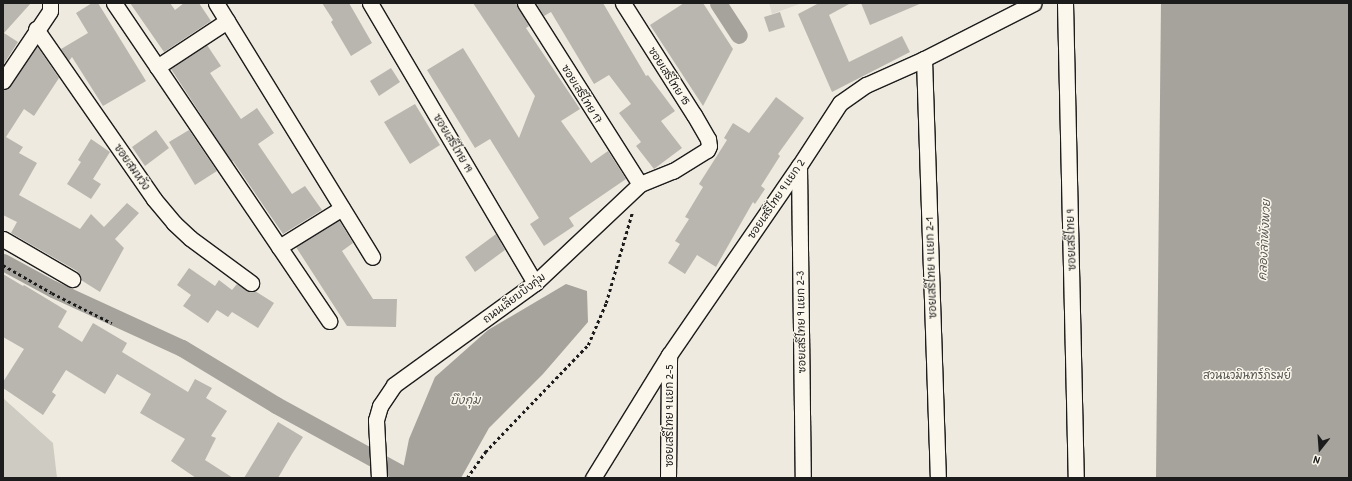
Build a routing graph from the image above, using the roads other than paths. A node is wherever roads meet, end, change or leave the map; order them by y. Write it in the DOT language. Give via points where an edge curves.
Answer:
graph roads {
  1 [pos="50,3"];
  2 [pos="114,3"];
  3 [pos="216,3"];
  4 [pos="370,3"];
  5 [pos="525,3"];
  6 [pos="623,3"];
  7 [pos="1034,3"];
  8 [pos="1065,3"];
  9 [pos="227,21"];
  10 [pos="36,29"];
  11 [pos="924,59"];
  12 [pos="157,67"];
  13 [pos="3,81"];
  14 [pos="707,150"];
  15 [pos="799,166"];
  16 [pos="640,184"];
  17 [pos="342,208"];
  18 [pos="3,239"];
  19 [pos="279,247"];
  20 [pos="372,258"];
  21 [pos="72,279"];
  22 [pos="251,283"];
  23 [pos="536,283"];
  24 [pos="328,321"];
  25 [pos="669,355"];
  26 [pos="379,478"];
  27 [pos="593,478"];
  28 [pos="668,478"];
  29 [pos="802,478"];
  30 [pos="938,478"];
  31 [pos="1076,478"];
  1 -- 10 [label="street" via="50,11"];
  2 -- 12 [label="street"];
  3 -- 9 [label="street"];
  4 -- 23 [label="street, ซอยเสรีไทย 19"];
  5 -- 16 [label="street, ซอยเสรีไทย 17"];
  6 -- 14 [label="street, ซอยเสรีไทย 15" via="708,139 710,146"];
  7 -- 11 [label="street, ซอยเสรีไทย 9 แยก 2"];
  8 -- 31 [label="street, ซอยเสรีไทย 9"];
  9 -- 12 [label="street"];
  9 -- 17 [label="street"];
  10 -- 13 [label="street"];
  10 -- 22 [label="street, ซอยสมหวัง" via="154,199 174,223"];
  11 -- 15 [label="street, ซอยเสรีไทย 9 แยก 2" via="866,85 840,103"];
  11 -- 30 [label="street, ซอยเสรีไทย 9 แยก 2-1"];
  12 -- 19 [label="street"];
  14 -- 16 [label="street, ถนนเลียบบึงกุ่ม" via="673,171"];
  15 -- 25 [label="street, ซอยเสรีไทย 9 แยก 2"];
  15 -- 29 [label="street, ซอยเสรีไทย 9 แยก 2-3"];
  16 -- 23 [label="street, ถนนเลียบบึงกุ่ม"];
  17 -- 19 [label="street"];
  17 -- 20 [label="street"];
  18 -- 21 [label="street"];
  19 -- 24 [label="street"];
  23 -- 26 [label="street, ถนนเลียบบึงกุ่ม" via="394,385 380,406 376,420"];
  25 -- 27 [label="street, ซอยเสรีไทย 9 แยก 2"];
  25 -- 28 [label="street, ซอยเสรีไทย 9 แยก 2-5"];
}
